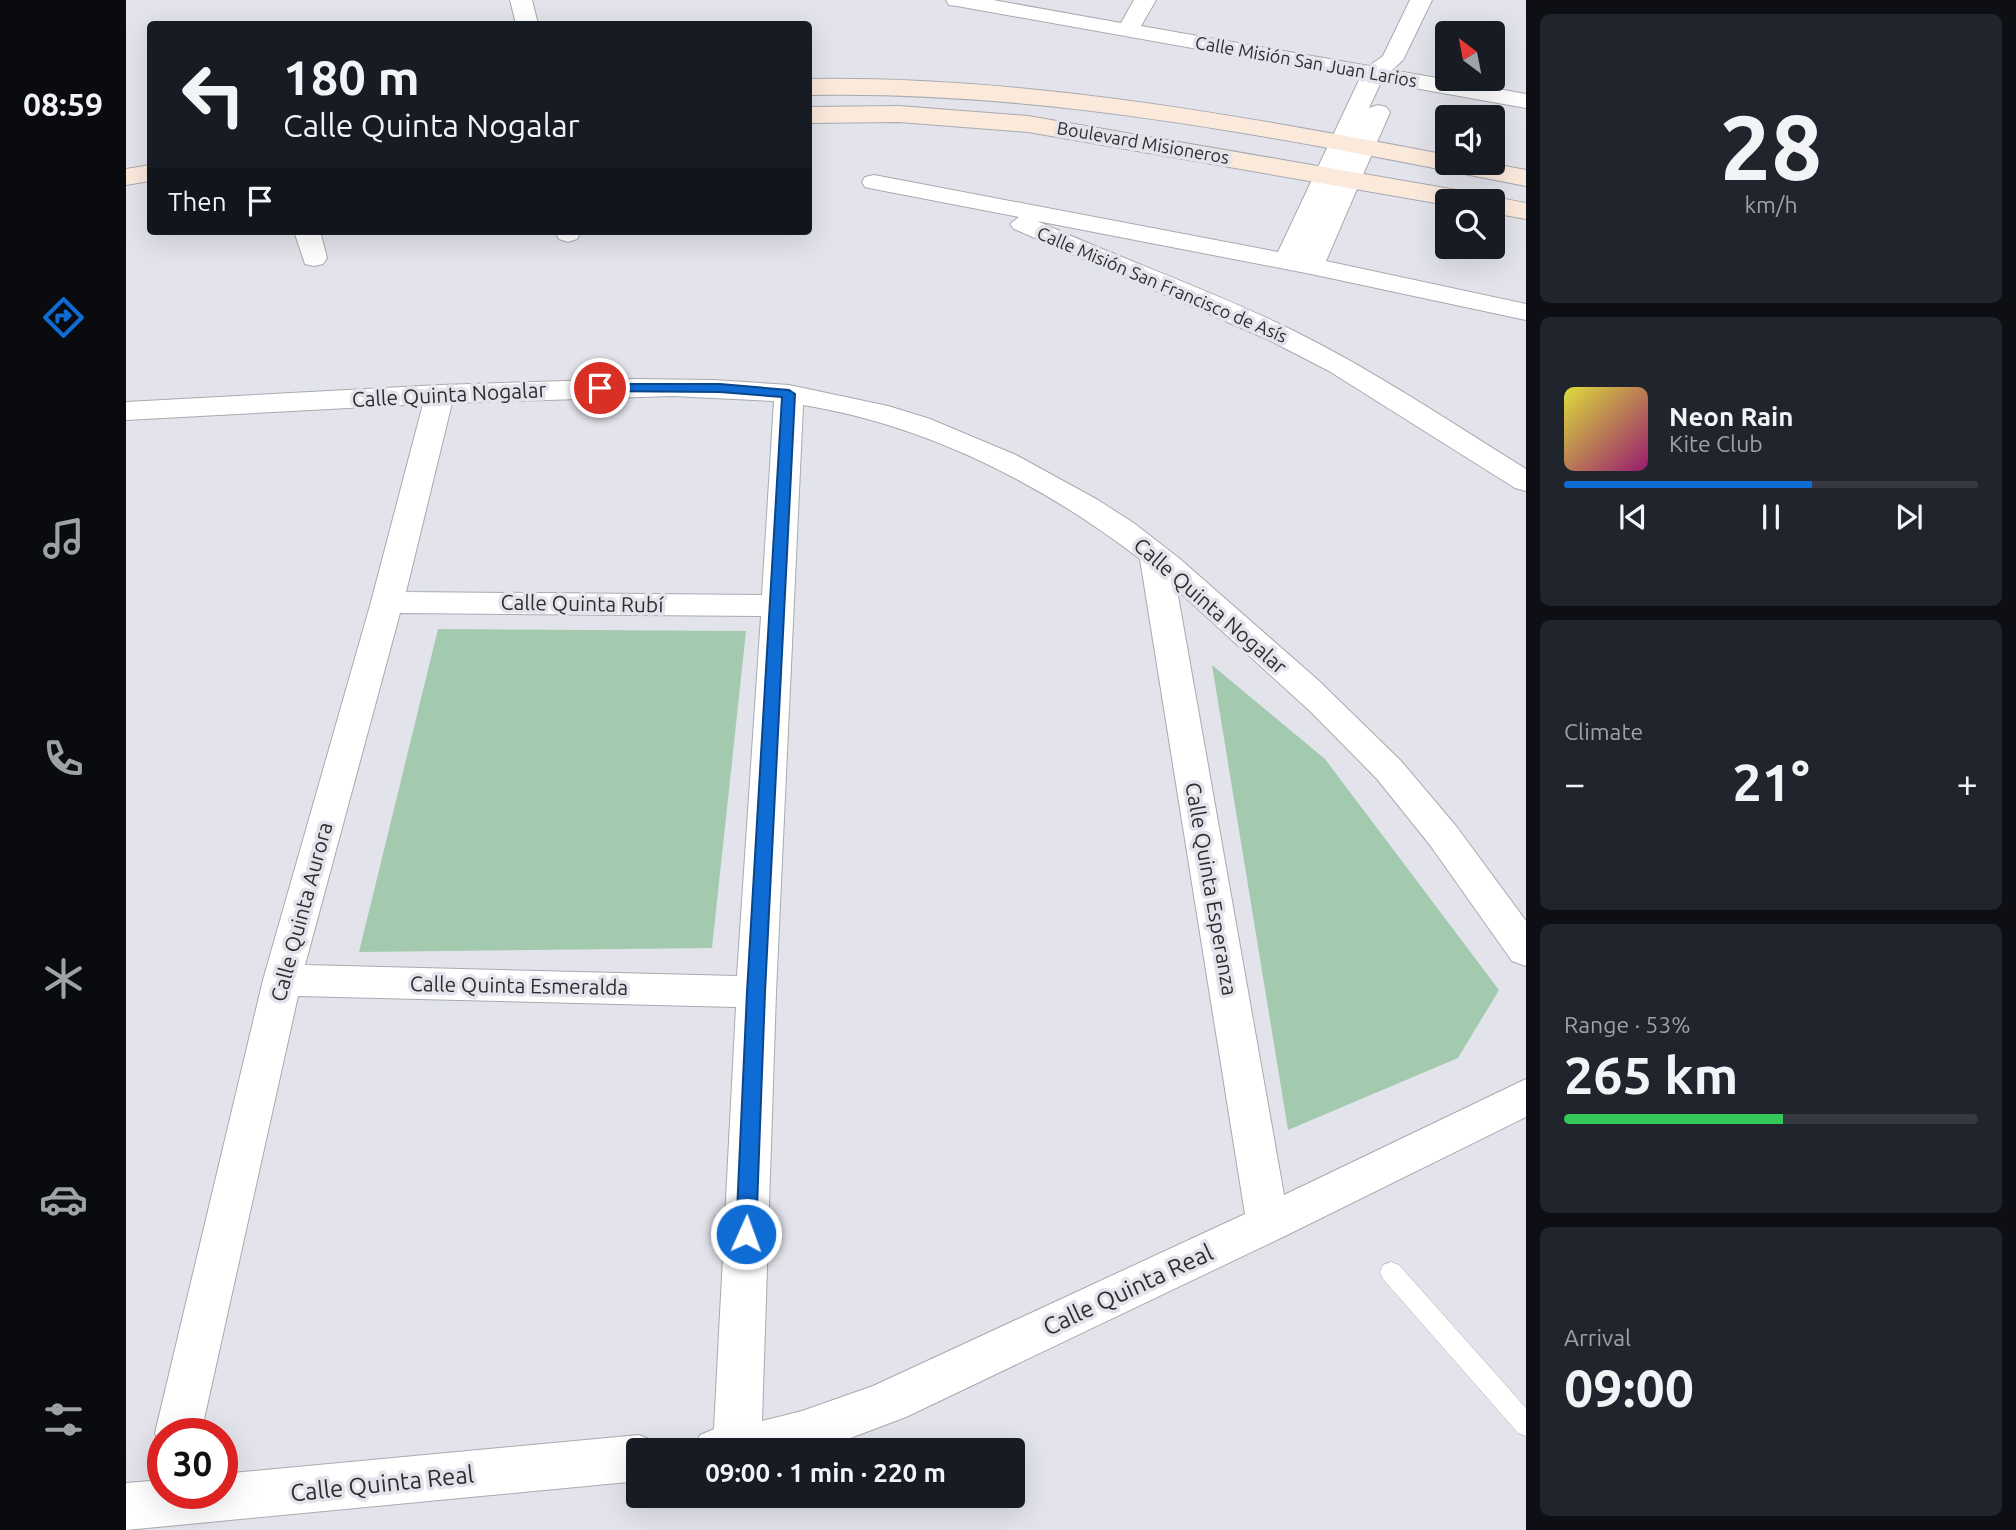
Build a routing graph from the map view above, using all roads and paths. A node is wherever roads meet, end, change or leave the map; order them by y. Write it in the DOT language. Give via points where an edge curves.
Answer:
graph roads {
  1 [pos="521,0"];
  2 [pos="957,0"];
  3 [pos="1146,0"];
  4 [pos="1421,0"];
  5 [pos="526,21"];
  6 [pos="1127,31"];
  7 [pos="1386,70"];
  8 [pos="812,87"];
  9 [pos="1526,101"];
  10 [pos="812,115"];
  11 [pos="1352,144"];
  12 [pos="1435,161"];
  13 [pos="147,174"];
  14 [pos="1325,174"];
  15 [pos="1505,174"];
  16 [pos="126,177"];
  17 [pos="1526,178"];
  18 [pos="1352,179"];
  19 [pos="874,182"];
  20 [pos="1435,194"];
  21 [pos="975,202"];
  22 [pos="1505,207"];
  23 [pos="1526,211"];
  24 [pos="308,235"];
  25 [pos="314,258"];
  26 [pos="1299,263"];
  27 [pos="1526,312"];
  28 [pos="440,394"];
  29 [pos="789,394"];
  30 [pos="126,411"];
  31 [pos="1526,482"];
  32 [pos="1155,554"];
  33 [pos="387,602"];
  34 [pos="777,606"];
  35 [pos="1526,951"];
  36 [pos="282,981"];
  37 [pos="756,992"];
  38 [pos="1526,1096"];
  39 [pos="1268,1224"];
  40 [pos="1391,1272"];
  41 [pos="181,1418"];
  42 [pos="1526,1425"];
  43 [pos="728,1438"];
  44 [pos="776,1438"];
  45 [pos="626,1459"];
  46 [pos="238,1494"];
  1 -- 5 [label="street"];
  2 -- 6 [label="street, Calle Misión San Juan Larios"];
  3 -- 6 [label="street"];
  4 -- 7 [label="street"];
  6 -- 7 [label="street, Calle Misión San Juan Larios"];
  7 -- 9 [label="street, Calle Misión San Juan Larios"];
  7 -- 11 [label="street"];
  8 -- 11 [label="street, Boulevard Misioneros" via="913,85 990,90"];
  10 -- 14 [label="street, Boulevard Misioneros" via="899,114 1028,124"];
  11 -- 12 [label="street, Boulevard Misioneros"];
  11 -- 14 [label="street"];
  11 -- 18 [label="street"];
  13 -- 16 [label="street"];
  14 -- 18 [label="street, Boulevard Misioneros"];
  14 -- 26 [label="street"];
  15 -- 17 [label="street, Boulevard Misioneros"];
  18 -- 20 [label="street, Boulevard Misioneros"];
  18 -- 26 [label="street"];
  19 -- 21 [label="street, Calle Misión San Francisco de Asís"];
  21 -- 26 [label="street, Calle Misión San Francisco de Asís"];
  21 -- 31 [label="street, Calle Misión San Francisco de Asís" via="1304,347"];
  22 -- 23 [label="street"];
  24 -- 25 [label="street"];
  26 -- 27 [label="street, Calle Misión San Francisco de Asís"];
  28 -- 29 [label="street, Calle Quinta Nogalar" via="720,388"];
  28 -- 30 [label="street, Calle Quinta Nogalar"];
  28 -- 33 [label="street, Calle Quinta Aurora"];
  29 -- 32 [label="street, Calle Quinta Nogalar" via="899,418 976,449 1093,511"];
  29 -- 34 [label="street"];
  32 -- 35 [label="street, Calle Quinta Nogalar" via="1326,706 1390,771"];
  32 -- 39 [label="street, Calle Quinta Esperanza"];
  33 -- 34 [label="street, Calle Quinta Rubí"];
  33 -- 36 [label="street, Calle Quinta Aurora"];
  34 -- 37 [label="street"];
  36 -- 37 [label="street, Calle Quinta Esmeralda"];
  36 -- 41 [label="street, Calle Quinta Aurora"];
  37 -- 43 [label="street"];
  38 -- 39 [label="street, Calle Quinta Real"];
  39 -- 44 [label="street, Calle Quinta Real" via="953,1372 829,1425"];
  40 -- 42 [label="lane"];
  45 -- 46 [label="street, Calle Quinta Real"];
}
